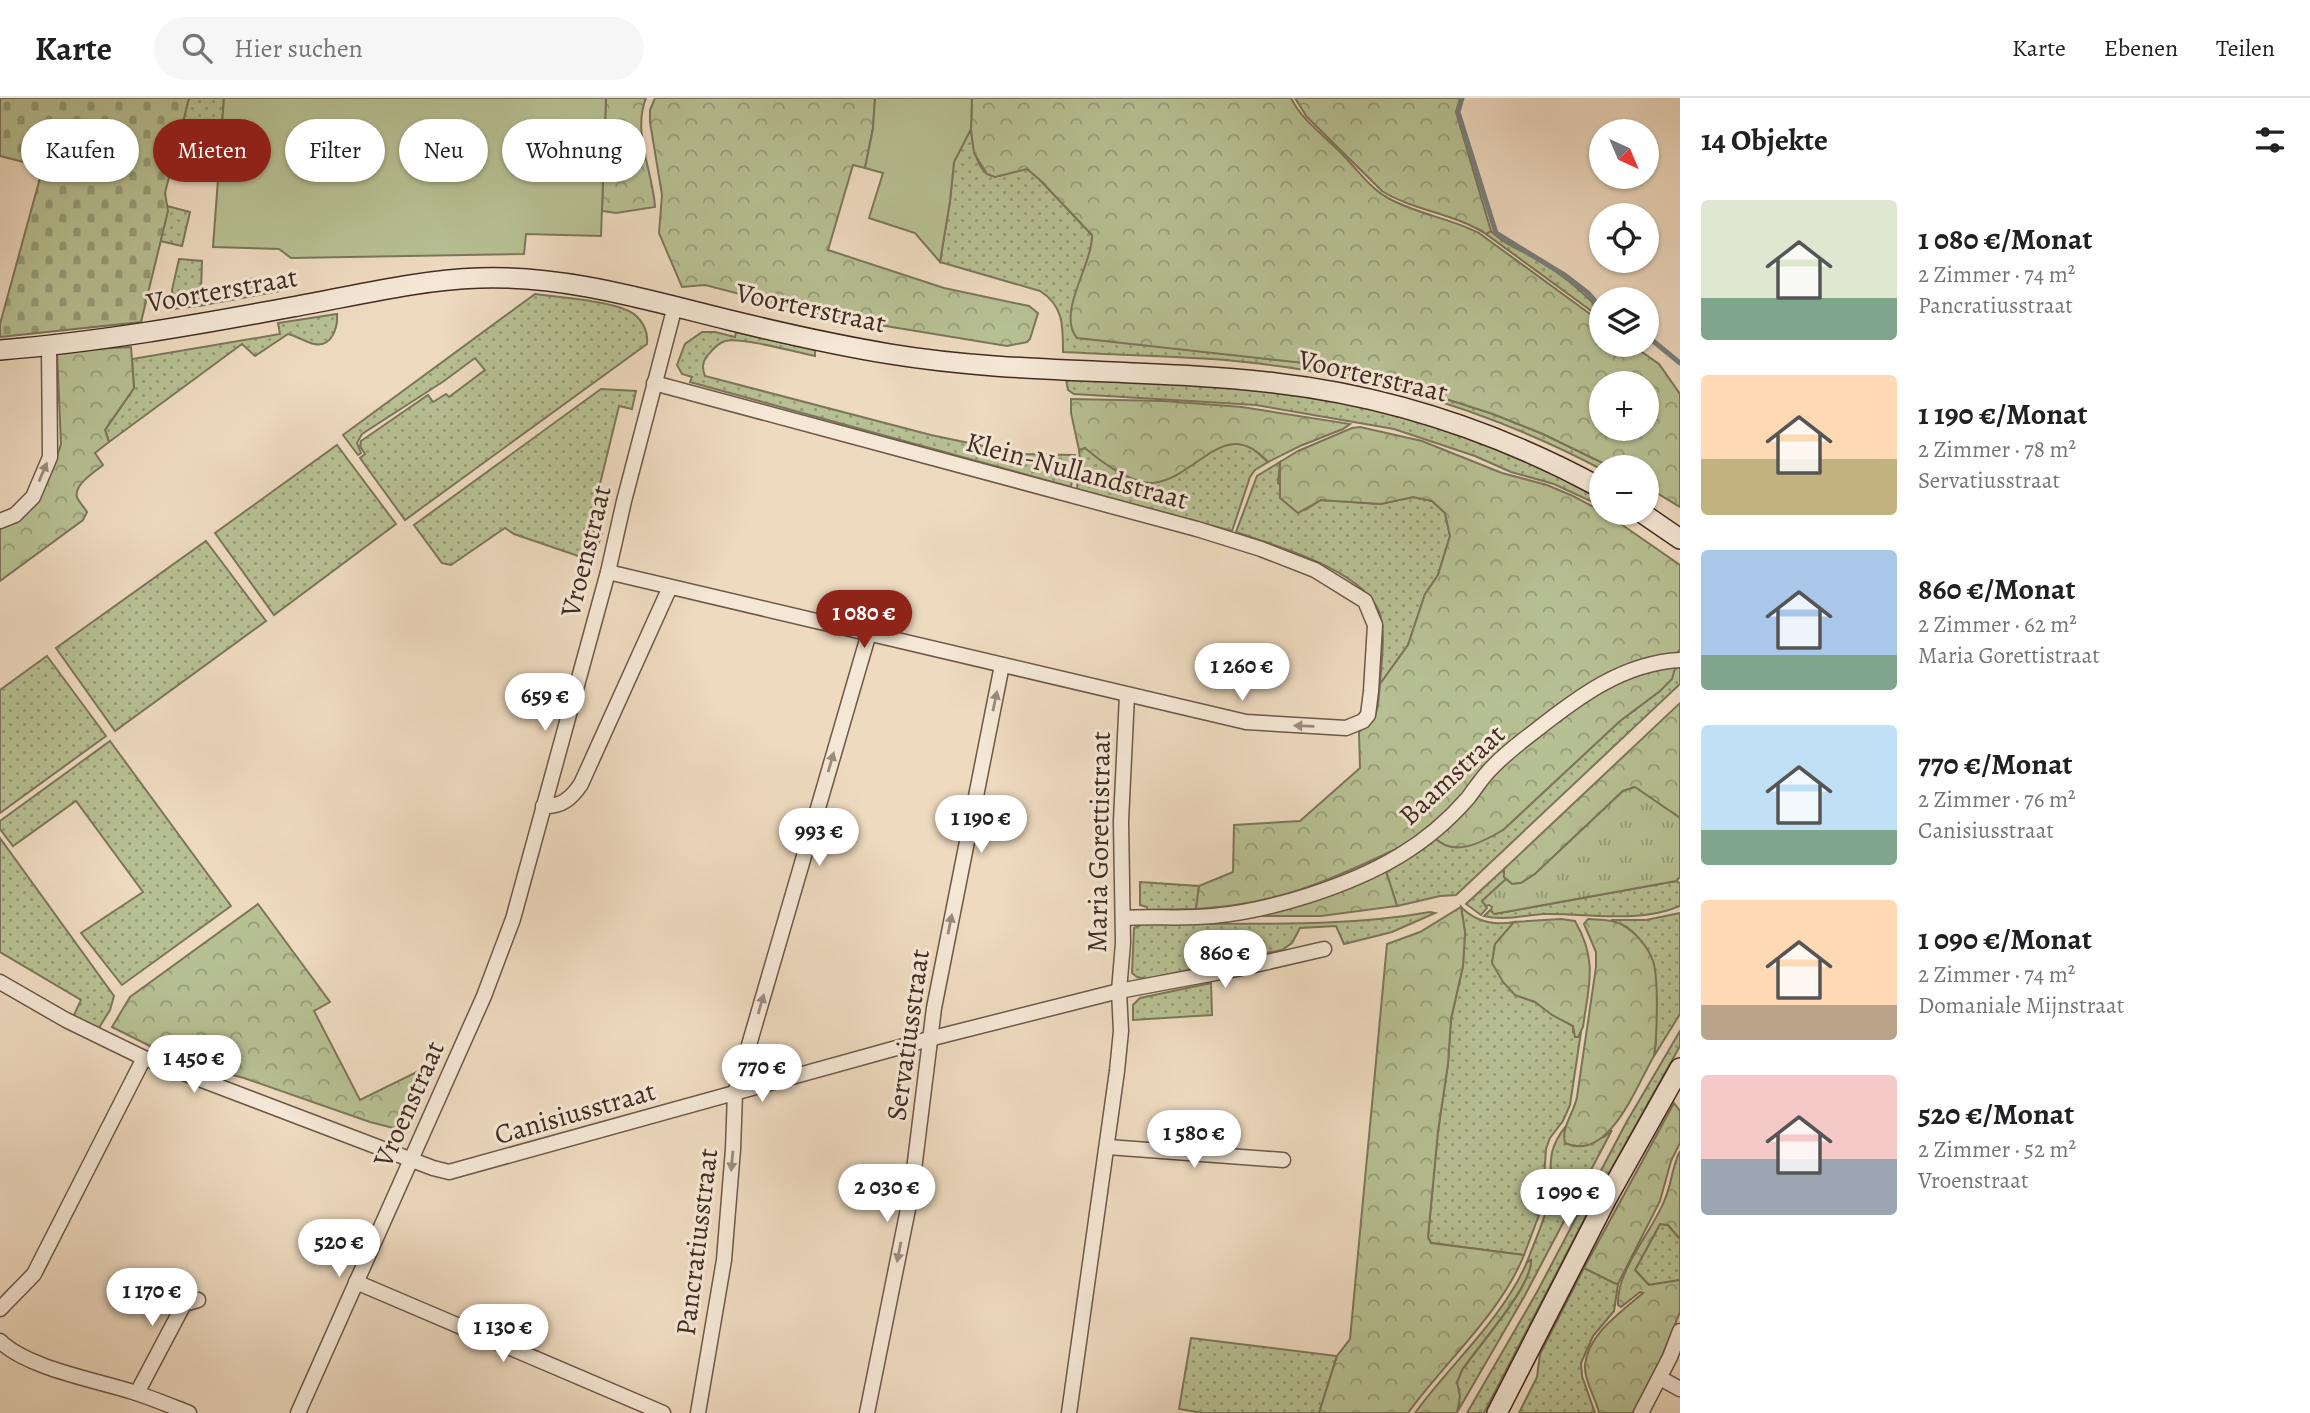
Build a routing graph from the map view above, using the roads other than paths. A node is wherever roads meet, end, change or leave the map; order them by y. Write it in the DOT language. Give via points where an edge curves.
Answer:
graph roads {
  1 [pos="675,306"];
  2 [pos="49,346"];
  3 [pos="0,350"];
  4 [pos="654,383"];
  5 [pos="1589,482"];
  6 [pos="0,521"];
  7 [pos="1659,525"];
  8 [pos="1680,539"];
  9 [pos="608,572"];
  10 [pos="670,587"];
  11 [pos="869,634"];
  12 [pos="1680,660"];
  13 [pos="1002,665"];
  14 [pos="1128,695"];
  15 [pos="543,807"];
  16 [pos="1122,918"];
  17 [pos="1324,949"];
  18 [pos="0,982"];
  19 [pos="1119,991"];
  20 [pos="929,1040"];
  21 [pos="145,1058"];
  22 [pos="1680,1068"];
  23 [pos="735,1093"];
  24 [pos="1108,1147"];
  25 [pos="411,1158"];
  26 [pos="1283,1160"];
  27 [pos="356,1282"];
  28 [pos="198,1300"];
  29 [pos="0,1309"];
  30 [pos="1680,1331"];
  31 [pos="0,1341"];
  32 [pos="1660,1378"];
  33 [pos="1680,1389"];
  34 [pos="137,1393"];
  35 [pos="189,1413"];
  36 [pos="299,1413"];
  37 [pos="663,1413"];
  38 [pos="698,1413"];
  39 [pos="867,1413"];
  40 [pos="1069,1413"];
  41 [pos="1497,1413"];
  42 [pos="1641,1413"];
  1 -- 2 [label="street, Voorterstraat" via="568,284 478,278"];
  1 -- 4 [label="street, Vroenstraat"];
  1 -- 5 [label="street, Voorterstraat" via="787,334 923,358 1270,382 1357,396 1464,426"];
  2 -- 3 [label="street, Voorterstraat"];
  6 -- 2 [label="street, one-way" via="15,515 33,497 50,457"];
  4 -- 9 [label="street, Vroenstraat"];
  4 -- 14 [label="street, Klein-Nullandstraat, one-way" via="1261,549 1315,570 1350,590 1365,601 1375,625 1368,715 1346,728 1227,718"];
  7 -- 8 [label="street"];
  9 -- 10 [label="street"];
  9 -- 15 [label="street, Vroenstraat"];
  10 -- 11 [label="street"];
  10 -- 15 [label="street" via="581,784 563,803"];
  11 -- 13 [label="street"];
  23 -- 11 [label="street, Pancratiusstraat, one-way"];
  12 -- 16 [label="street, Baamstraat" via="1634,670 1589,691 1507,753 1441,826 1399,856 1356,877 1296,898 1217,916"];
  13 -- 14 [label="street"];
  20 -- 13 [label="street, Servatiusstraat, one-way"];
  14 -- 16 [label="street, Maria Gorettistraat" via="1121,821"];
  15 -- 25 [label="street, Vroenstraat" via="503,948"];
  16 -- 19 [label="street, Maria Gorettistraat"];
  17 -- 19 [label="street, Maria Gorettistraat"];
  18 -- 21 [label="street, Canisiusstraat"];
  19 -- 20 [label="street, Canisiusstraat"];
  19 -- 24 [label="street, Maria Gorettistraat" via="1121,1031"];
  20 -- 23 [label="street, Canisiusstraat"];
  20 -- 39 [label="street, Servatiusstraat, one-way" via="911,1194"];
  21 -- 25 [label="street, Canisiusstraat"];
  21 -- 29 [label="street" via="34,1274"];
  22 -- 41 [label="street" via="1607,1198"];
  23 -- 25 [label="street, Canisiusstraat" via="456,1171 442,1171"];
  23 -- 38 [label="street, Pancratiusstraat, one-way" via="724,1261"];
  24 -- 26 [label="street"];
  24 -- 40 [label="street, Maria Gorettistraat"];
  25 -- 27 [label="street, Vroenstraat"];
  27 -- 36 [label="street, Vroenstraat"];
  27 -- 37 [label="street"];
  28 -- 34 [label="street" via="184,1304"];
  30 -- 32 [label="street"];
  31 -- 34 [label="street" via="40,1364"];
  32 -- 33 [label="street"];
  32 -- 42 [label="street"];
  34 -- 35 [label="street"];
}
